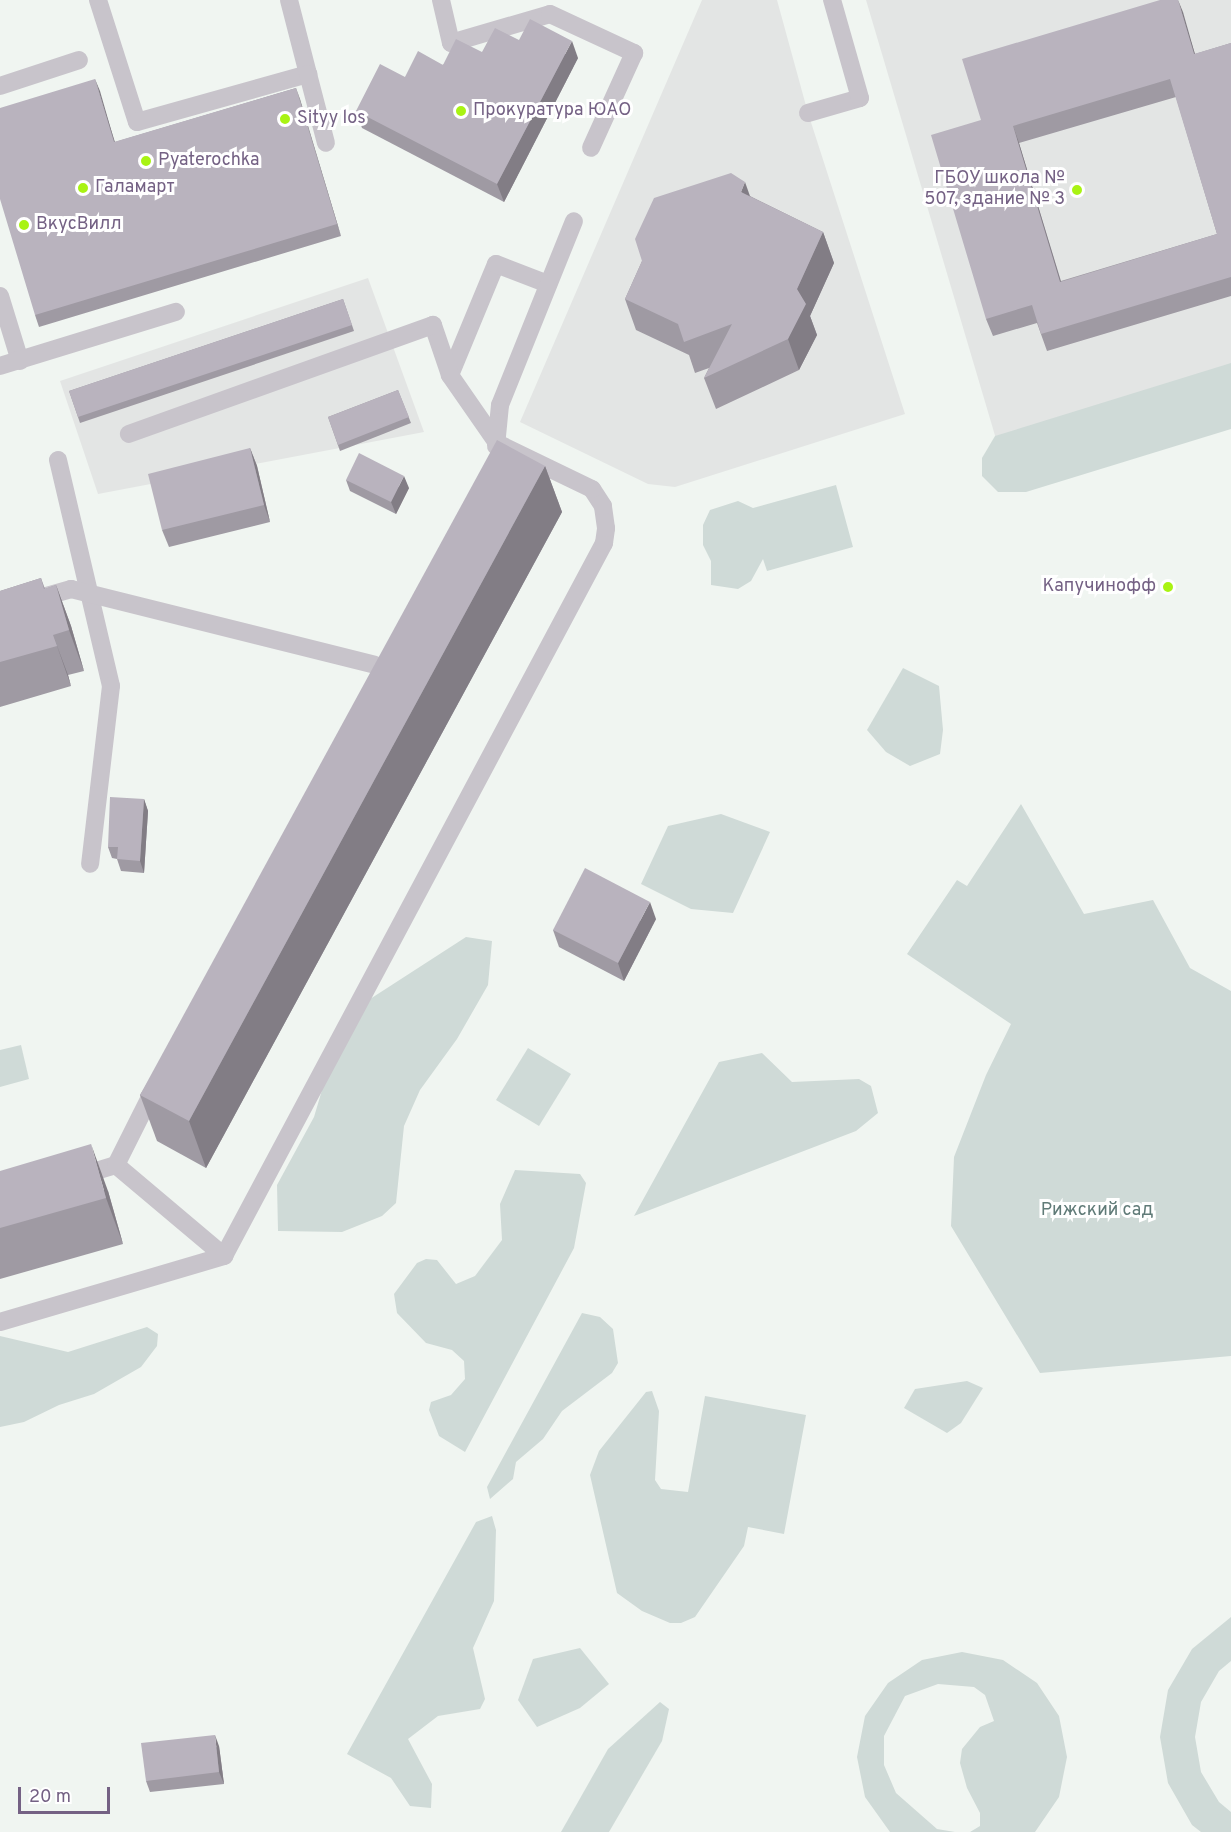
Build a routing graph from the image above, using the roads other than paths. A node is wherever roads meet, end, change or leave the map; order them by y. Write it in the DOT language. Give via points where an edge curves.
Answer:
graph roads {
  1 [pos="98,0"];
  2 [pos="289,0"];
  3 [pos="441,0"];
  4 [pos="832,0"];
  5 [pos="79,60"];
  6 [pos="308,74"];
  7 [pos="0,86"];
  8 [pos="808,113"];
  9 [pos="326,143"];
  10 [pos="591,148"];
  11 [pos="573,221"];
  12 [pos="548,284"];
  13 [pos="0,296"];
  14 [pos="176,312"];
  15 [pos="20,361"];
  16 [pos="0,366"];
  17 [pos="450,375"];
  18 [pos="129,434"];
  19 [pos="497,443"];
  20 [pos="58,460"];
  21 [pos="487,463"];
  22 [pos="91,593"];
  23 [pos="0,609"];
  24 [pos="386,645"];
  25 [pos="375,665"];
  26 [pos="364,685"];
  27 [pos="90,864"];
  28 [pos="164,1070"];
  29 [pos="116,1165"];
  30 [pos="53,1184"];
  31 [pos="224,1256"];
  32 [pos="0,1322"];
  1 -- 6 [label="lane" via="137,122"];
  2 -- 6 [label="lane"];
  3 -- 10 [label="lane" via="451,43 550,14 634,53"];
  4 -- 8 [label="lane" via="860,98"];
  5 -- 7 [label="lane"];
  6 -- 9 [label="lane"];
  11 -- 12 [label="lane"];
  12 -- 17 [label="lane" via="496,264"];
  12 -- 19 [label="lane" via="500,405"];
  13 -- 15 [label="lane"];
  14 -- 15 [label="lane"];
  15 -- 16 [label="lane"];
  17 -- 18 [label="lane" via="432,325"];
  17 -- 19 [label="lane"];
  19 -- 21 [label="lane"];
  19 -- 31 [label="lane" via="592,489 603,506 604,543"];
  20 -- 22 [label="lane"];
  22 -- 23 [label="lane" via="71,589"];
  22 -- 25 [label="lane"];
  22 -- 27 [label="lane" via="111,686"];
  24 -- 25 [label="lane"];
  25 -- 26 [label="lane"];
  28 -- 29 [label="lane"];
  29 -- 30 [label="lane"];
  29 -- 31 [label="lane"];
  31 -- 32 [label="lane"];
}
